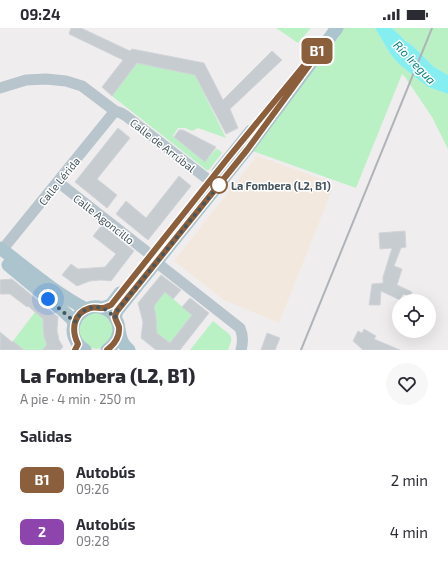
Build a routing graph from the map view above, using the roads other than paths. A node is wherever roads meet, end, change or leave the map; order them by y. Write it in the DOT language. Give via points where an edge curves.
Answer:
graph roads {
  1 [pos="337,28"];
  2 [pos="327,41"];
  3 [pos="0,88"];
  4 [pos="115,111"];
  5 [pos="210,181"];
  6 [pos="58,182"];
  7 [pos="1,253"];
  8 [pos="154,259"];
  9 [pos="102,308"];
  10 [pos="86,309"];
  11 [pos="75,322"];
  12 [pos="117,322"];
  13 [pos="79,348"];
  14 [pos="107,350"];
  15 [pos="129,350"];
  16 [pos="241,350"];
  1 -- 2 [label="main road"];
  2 -- 5 [label="main road" via="311,57"];
  2 -- 8 [label="main road" via="247,150"];
  3 -- 4 [label="street, Calle de Arrúbal" via="26,80 66,81 82,86"];
  4 -- 5 [label="street, Calle de Arrúbal" via="126,116"];
  4 -- 6 [label="street, Calle Lérida"];
  5 -- 8 [label="main road"];
  6 -- 7 [label="street, Calle Lérida"];
  6 -- 8 [label="street, Calle Agoncillo"];
  7 -- 10 [label="main road"];
  7 -- 11 [label="main road"];
  8 -- 9 [label="main road" via="111,305"];
  8 -- 12 [label="main road" via="117,311"];
  8 -- 16 [label="street, Calle Agoncillo" via="240,328"];
  9 -- 10 [label="main road"];
  9 -- 12 [label="main road" via="108,310"];
  10 -- 11 [label="main road"];
  11 -- 13 [label="main road" via="74,337"];
  12 -- 14 [label="main road" via="119,334"];
  12 -- 15 [label="main road" via="120,339"];
}
